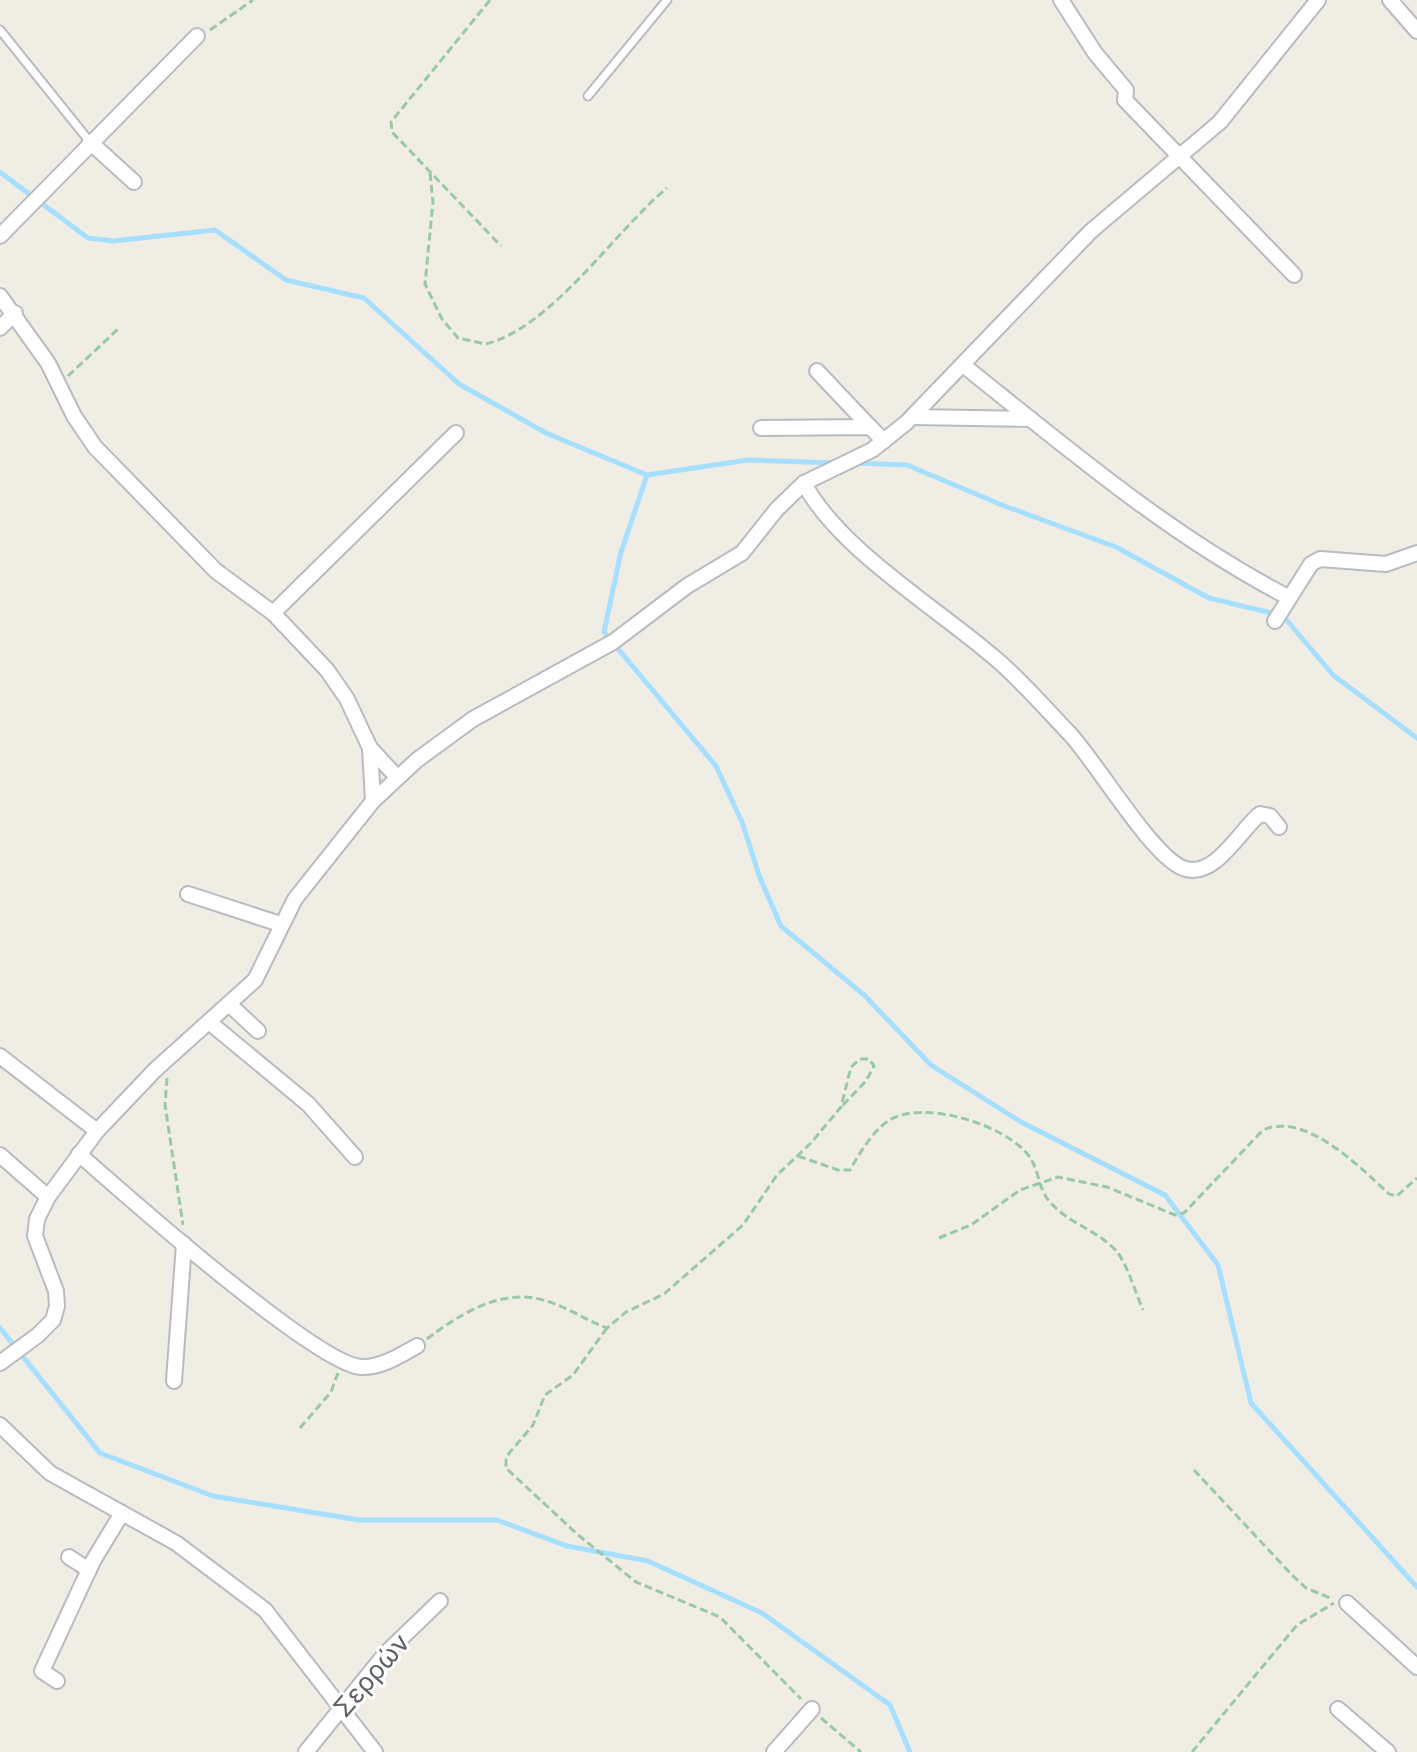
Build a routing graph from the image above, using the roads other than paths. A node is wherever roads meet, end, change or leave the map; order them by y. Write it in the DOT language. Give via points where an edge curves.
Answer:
graph roads {
  1 [pos="667,0"];
  2 [pos="1061,0"];
  3 [pos="1318,0"];
  4 [pos="1390,0"];
  5 [pos="0,30"];
  6 [pos="1417,31"];
  7 [pos="197,36"];
  8 [pos="588,96"];
  9 [pos="90,142"];
  10 [pos="1179,157"];
  11 [pos="134,182"];
  12 [pos="0,236"];
  13 [pos="1294,275"];
  14 [pos="0,296"];
  15 [pos="15,313"];
  16 [pos="0,328"];
  17 [pos="963,365"];
  18 [pos="817,371"];
  19 [pos="913,417"];
  20 [pos="1032,419"];
  21 [pos="870,427"];
  22 [pos="761,428"];
  23 [pos="456,433"];
  24 [pos="884,441"];
  25 [pos="804,483"];
  26 [pos="1417,553"];
  27 [pos="1288,597"];
  28 [pos="273,613"];
  29 [pos="1275,621"];
  30 [pos="370,748"];
  31 [pos="397,777"];
  32 [pos="373,801"];
  33 [pos="1279,827"];
  34 [pos="188,894"];
  35 [pos="280,924"];
  36 [pos="230,1005"];
  37 [pos="209,1022"];
  38 [pos="258,1031"];
  39 [pos="0,1056"];
  40 [pos="97,1131"];
  41 [pos="79,1154"];
  42 [pos="0,1155"];
  43 [pos="355,1157"];
  44 [pos="48,1197"];
  45 [pos="184,1244"];
  46 [pos="417,1346"];
  47 [pos="0,1363"];
  48 [pos="174,1381"];
  49 [pos="0,1425"];
  50 [pos="122,1513"];
  51 [pos="69,1557"];
  52 [pos="89,1570"];
  53 [pos="440,1601"];
  54 [pos="1347,1603"];
  55 [pos="1417,1667"];
  56 [pos="57,1681"];
  57 [pos="340,1708"];
  58 [pos="812,1709"];
  59 [pos="1338,1709"];
  60 [pos="306,1752"];
  61 [pos="375,1752"];
  62 [pos="774,1752"];
  63 [pos="1388,1752"];
  1 -- 8 [label="lane"];
  2 -- 10 [label="street" via="1126,90 1125,100"];
  3 -- 10 [label="street" via="1220,122"];
  4 -- 6 [label="street"];
  5 -- 9 [label="lane"];
  7 -- 9 [label="street"];
  9 -- 11 [label="street"];
  9 -- 12 [label="street"];
  10 -- 13 [label="street"];
  10 -- 17 [label="street" via="1091,231"];
  14 -- 15 [label="street"];
  15 -- 16 [label="street"];
  15 -- 28 [label="street" via="95,447 216,571"];
  17 -- 19 [label="street"];
  17 -- 20 [label="street"];
  18 -- 21 [label="street"];
  19 -- 20 [label="street"];
  19 -- 24 [label="street"];
  20 -- 27 [label="street" via="1186,536"];
  21 -- 22 [label="street"];
  21 -- 24 [label="street"];
  23 -- 28 [label="street"];
  24 -- 25 [label="street"];
  25 -- 31 [label="street" via="742,553 687,586 613,642 500,701"];
  25 -- 33 [label="street" via="817,507 849,539 1025,685 1173,863 1201,871 1260,814"];
  26 -- 27 [label="street" via="1386,564 1320,559"];
  27 -- 29 [label="street"];
  28 -- 30 [label="street" via="334,680"];
  30 -- 31 [label="street"];
  30 -- 32 [label="street"];
  31 -- 32 [label="street"];
  32 -- 35 [label="street"];
  34 -- 35 [label="street"];
  35 -- 36 [label="street" via="255,980"];
  36 -- 37 [label="street"];
  36 -- 38 [label="street"];
  37 -- 40 [label="street"];
  37 -- 43 [label="street" via="308,1104"];
  39 -- 40 [label="street"];
  40 -- 41 [label="street"];
  41 -- 44 [label="street"];
  41 -- 45 [label="street"];
  42 -- 44 [label="street"];
  44 -- 47 [label="street" via="35,1236 56,1291 53,1320"];
  45 -- 46 [label="street" via="341,1361 375,1365"];
  45 -- 48 [label="street"];
  49 -- 50 [label="street" via="50,1473"];
  50 -- 52 [label="street"];
  50 -- 57 [label="street" via="176,1543 265,1610"];
  51 -- 52 [label="street"];
  52 -- 56 [label="street" via="42,1671"];
  53 -- 57 [label="street, Σερρών"];
  54 -- 55 [label="street"];
  57 -- 60 [label="street, Σερρών"];
  57 -- 61 [label="street"];
  58 -- 62 [label="street"];
  59 -- 63 [label="street"];
}
